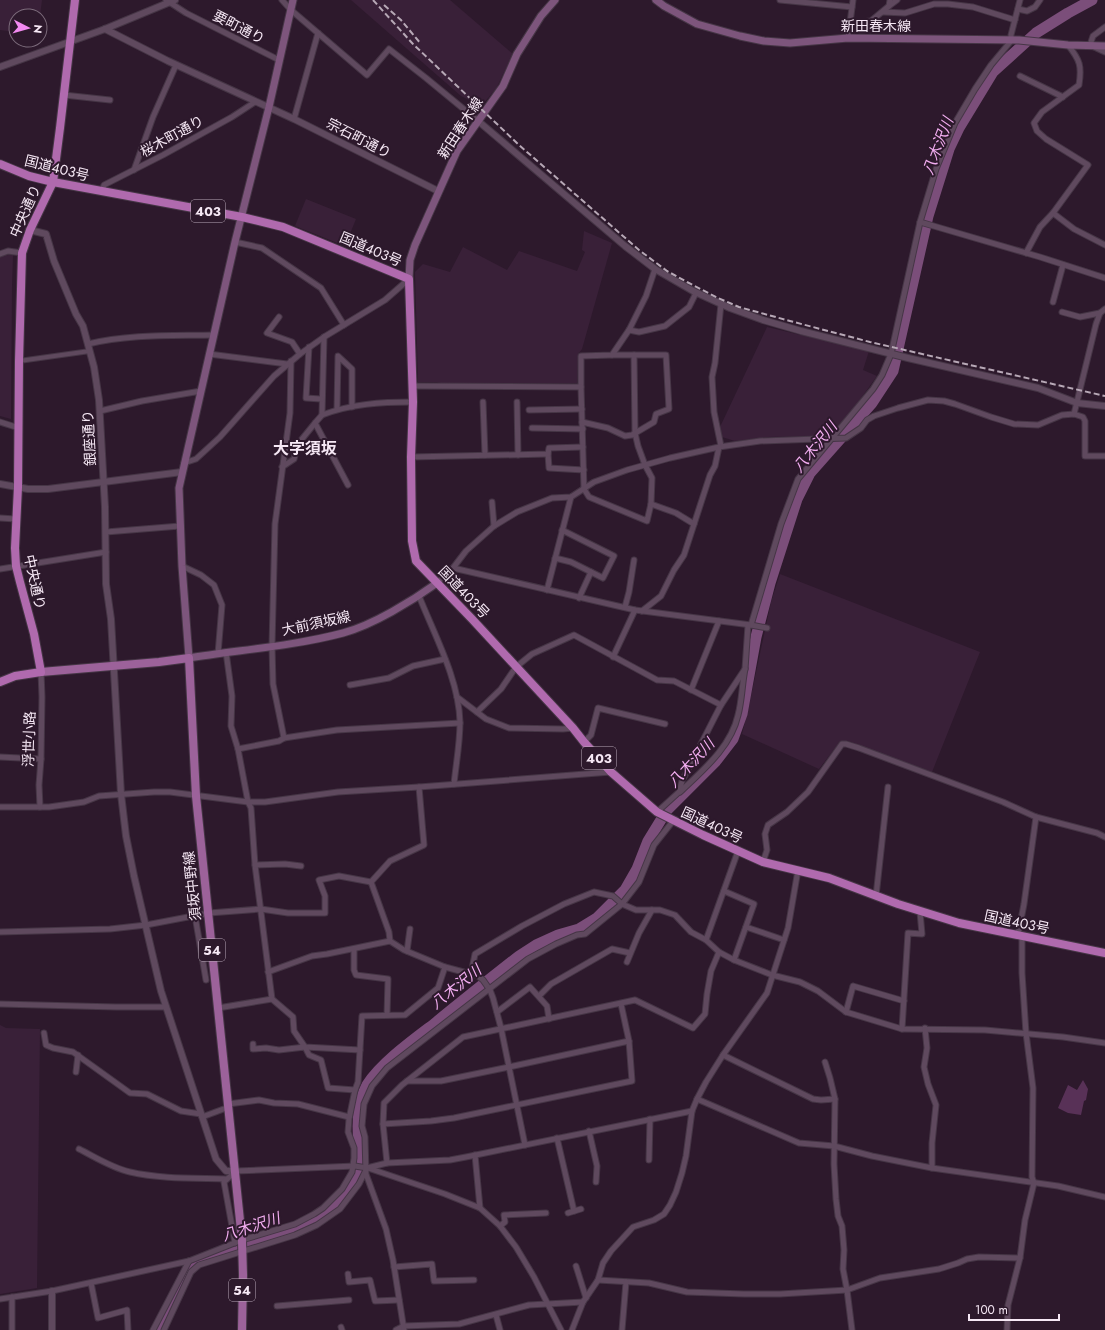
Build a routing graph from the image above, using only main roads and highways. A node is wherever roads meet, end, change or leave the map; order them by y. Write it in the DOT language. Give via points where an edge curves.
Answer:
graph roads {
  1 [pos="75,0"];
  2 [pos="293,0"];
  3 [pos="555,0"];
  4 [pos="656,0"];
  5 [pos="1105,46"];
  6 [pos="0,164"];
  7 [pos="53,182"];
  8 [pos="242,217"];
  9 [pos="409,279"];
  10 [pos="437,583"];
  11 [pos="189,658"];
  12 [pos="41,672"];
  13 [pos="0,682"];
  14 [pos="1105,953"];
  15 [pos="242,1330"];
  1 -- 7 [label="highway, 中央通り"];
  2 -- 8 [label="main road"];
  3 -- 9 [label="main road, 新田春木線" via="541,16 517,54 502,86 457,151 414,244"];
  4 -- 5 [label="main road, 新田春木線" via="697,24 764,41 790,43 848,38 1019,40"];
  6 -- 7 [label="highway, 国道403号 / 403" via="29,176"];
  7 -- 8 [label="highway, 国道403号 / 403"];
  7 -- 12 [label="highway, 中央通り" via="22,253 19,361 16,566"];
  8 -- 9 [label="highway, 国道403号 / 403" via="283,227"];
  8 -- 11 [label="main road" via="179,488"];
  9 -- 10 [label="highway, 国道403号 / 403" via="413,402 412,541 416,561"];
  10 -- 11 [label="main road, 大前須坂線" via="419,596 364,625 344,632 309,640"];
  10 -- 14 [label="highway, 国道403号 / 403" via="611,772 657,812 673,821 764,862 829,878 920,912 958,923"];
  11 -- 12 [label="main road"];
  11 -- 15 [label="main road, 須坂中野線 / 54" via="196,796 239,1204"];
  12 -- 13 [label="highway" via="15,676"];
}
